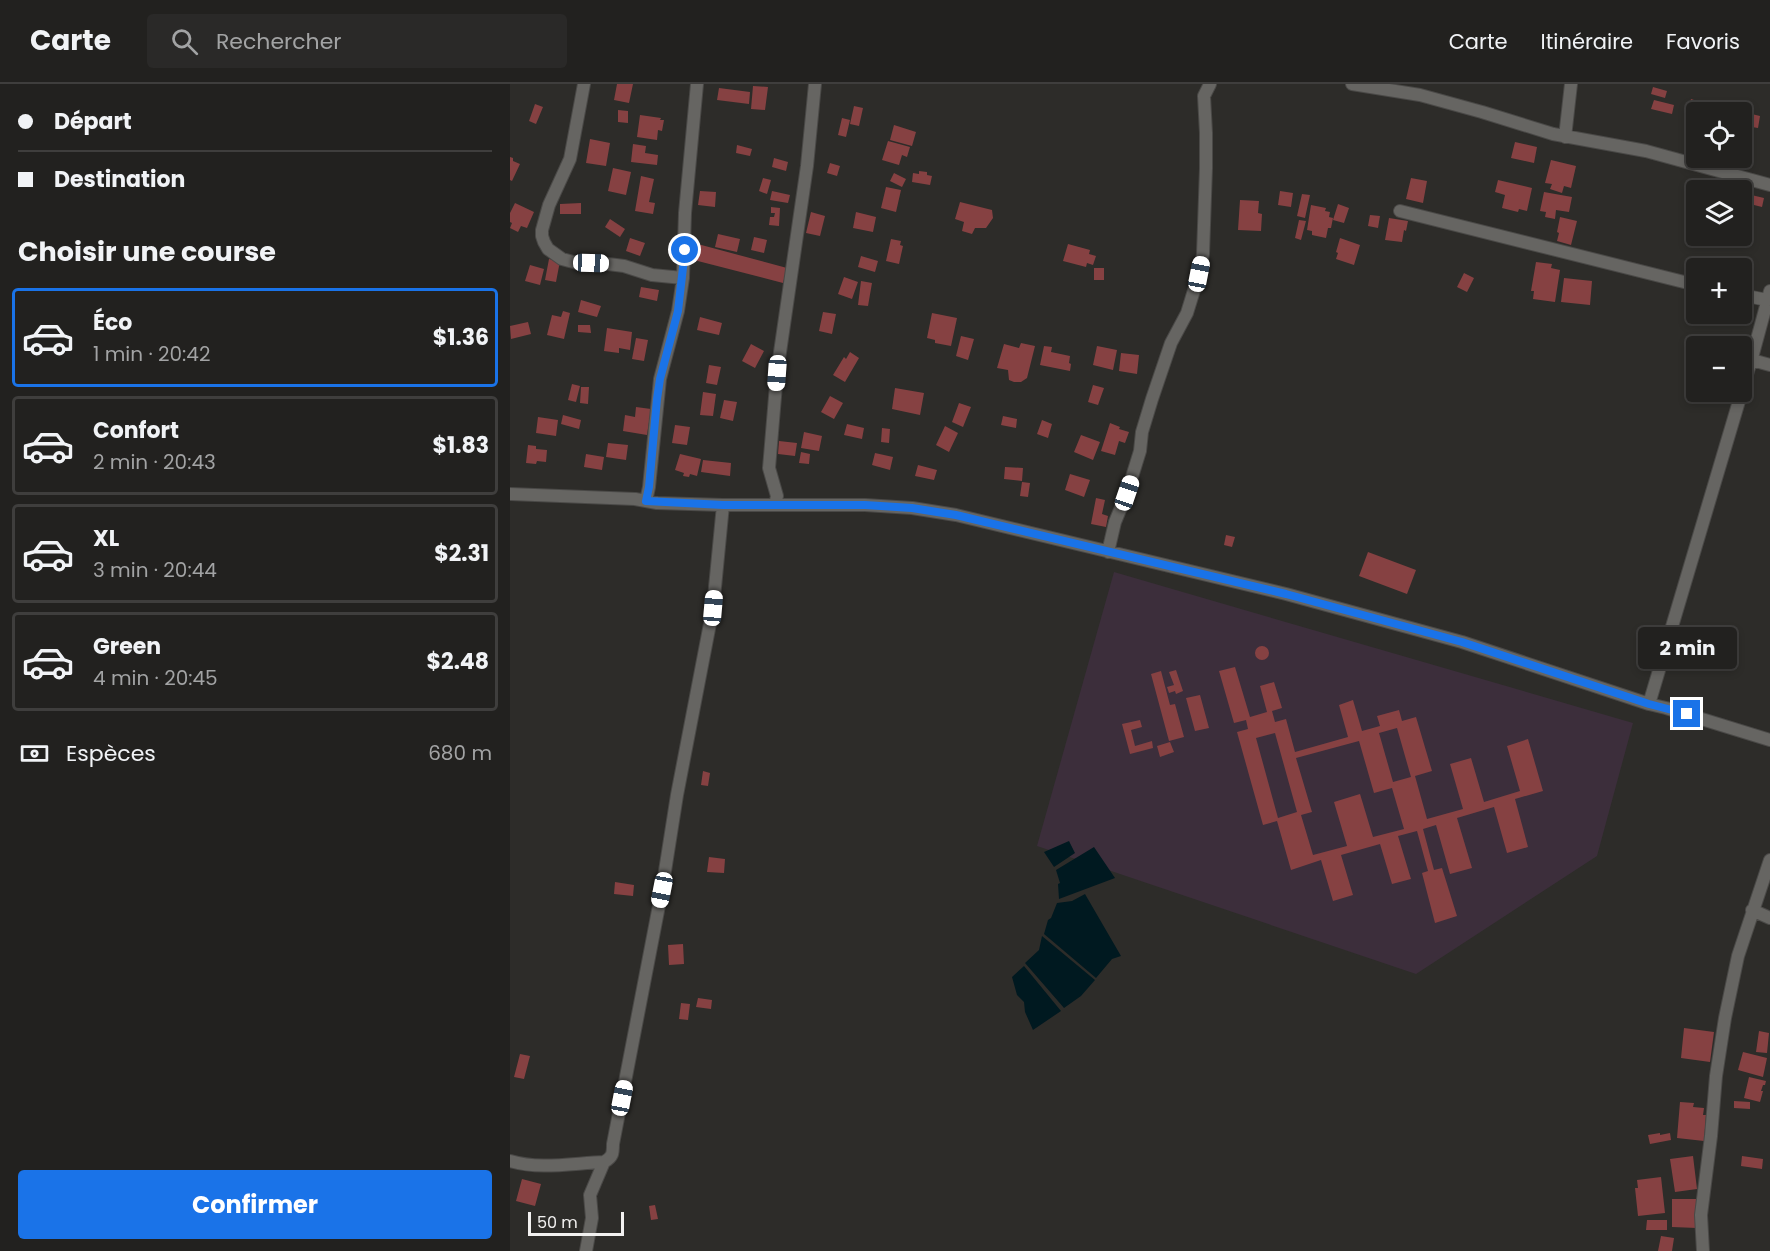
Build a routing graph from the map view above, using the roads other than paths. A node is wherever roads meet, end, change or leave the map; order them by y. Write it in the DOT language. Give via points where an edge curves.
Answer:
graph roads {
  1 [pos="584,84"];
  2 [pos="697,84"];
  3 [pos="815,84"];
  4 [pos="1210,84"];
  5 [pos="1352,84"];
  6 [pos="1571,84"];
  7 [pos="1564,137"];
  8 [pos="1770,185"];
  9 [pos="1400,210"];
  10 [pos="683,278"];
  11 [pos="1686,282"];
  12 [pos="1752,295"];
  13 [pos="1768,295"];
  14 [pos="1752,360"];
  15 [pos="1770,365"];
  16 [pos="1739,402"];
  17 [pos="510,494"];
  18 [pos="646,501"];
  19 [pos="723,505"];
  20 [pos="775,505"];
  21 [pos="1108,552"];
  22 [pos="1649,704"];
  23 [pos="1770,740"];
  24 [pos="1770,860"];
  25 [pos="1752,910"];
  26 [pos="1770,918"];
  27 [pos="510,1161"];
  28 [pos="604,1161"];
  29 [pos="586,1251"];
  30 [pos="1703,1251"];
  1 -- 10 [label="street" via="570,159 542,230 544,242 562,259 577,263 624,266 652,276"];
  2 -- 10 [label="street"];
  3 -- 20 [label="street" via="777,373 769,468 777,496"];
  4 -- 21 [label="street" via="1204,96 1206,168 1199,274 1152,399"];
  5 -- 7 [label="street" via="1420,95"];
  6 -- 7 [label="street"];
  7 -- 8 [label="street" via="1655,153"];
  9 -- 11 [label="street"];
  10 -- 18 [label="street" via="660,379"];
  12 -- 13 [label="street"];
  13 -- 14 [label="street"];
  14 -- 15 [label="street"];
  16 -- 22 [label="street"];
  17 -- 18 [label="street"];
  18 -- 19 [label="street"];
  19 -- 20 [label="street"];
  19 -- 28 [label="street" via="713,608 662,890 613,1154"];
  20 -- 21 [label="street" via="912,508"];
  21 -- 22 [label="street" via="1286,594 1462,642"];
  22 -- 23 [label="street"];
  24 -- 25 [label="street"];
  25 -- 26 [label="street"];
  25 -- 30 [label="street" via="1738,956 1716,1076 1701,1215"];
  27 -- 28 [label="street" via="545,1165"];
  28 -- 29 [label="street" via="590,1195 592,1218"];
}
